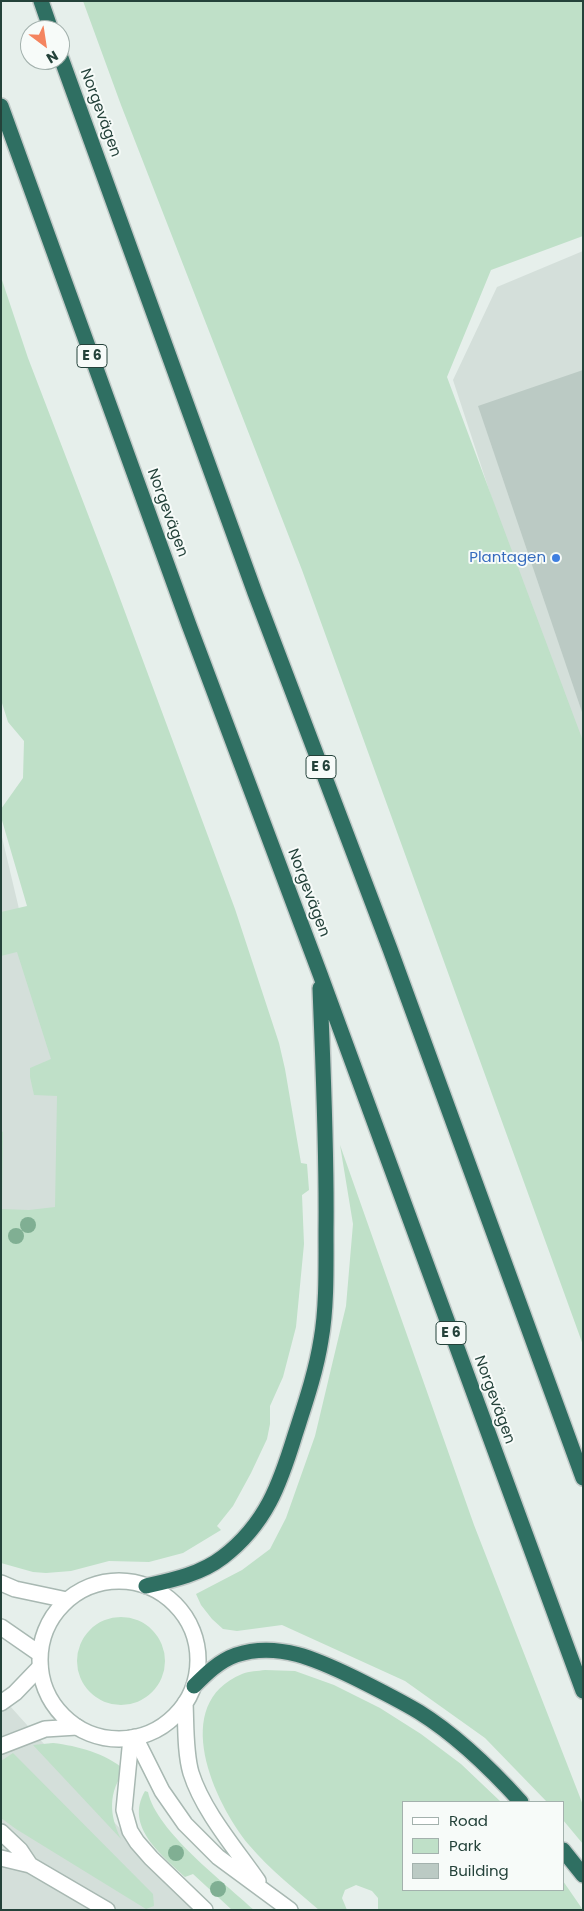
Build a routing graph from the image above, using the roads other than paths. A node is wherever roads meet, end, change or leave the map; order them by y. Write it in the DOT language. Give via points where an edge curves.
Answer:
graph roads {
  1 [pos="40,1"];
  2 [pos="47,20"];
  3 [pos="65,70"];
  4 [pos="1,106"];
  5 [pos="320,974"];
  6 [pos="583,1478"];
  7 [pos="1,1583"];
  8 [pos="146,1586"];
  9 [pos="68,1600"];
  10 [pos="1,1627"];
  11 [pos="40,1661"];
  12 [pos="194,1686"];
  13 [pos="583,1692"];
  14 [pos="1,1703"];
  15 [pos="185,1703"];
  16 [pos="77,1727"];
  17 [pos="133,1738"];
  18 [pos="1,1746"];
  19 [pos="520,1801"];
  20 [pos="1,1832"];
  21 [pos="564,1851"];
  22 [pos="1,1858"];
  23 [pos="30,1865"];
  24 [pos="583,1875"];
  25 [pos="265,1890"];
  26 [pos="107,1910"];
  27 [pos="205,1910"];
  28 [pos="290,1910"];
  1 -- 2 [label="highway"];
  3 -- 6 [label="highway, Norgevägen / E 6"];
  4 -- 5 [label="highway, Norgevägen / E 6" via="189,626"];
  5 -- 8 [label="highway" via="327,1171 326,1274 321,1340 305,1405 276,1492 245,1537 222,1558 203,1569 180,1579"];
  5 -- 13 [label="highway, Norgevägen / E 6"];
  7 -- 9 [label="street"];
  8 -- 9 [label="street" via="113,1581 97,1584"];
  8 -- 12 [label="street" via="171,1601 189,1624 198,1652"];
  9 -- 11 [label="street" via="48,1624"];
  10 -- 11 [label="street"];
  11 -- 14 [label="street" via="15,1693"];
  11 -- 16 [label="street" via="43,1682 56,1707"];
  12 -- 15 [label="street"];
  12 -- 19 [label="highway" via="215,1666 236,1655 260,1650 287,1651 319,1660 420,1713 464,1746"];
  15 -- 17 [label="street" via="164,1725"];
  15 -- 25 [label="street" via="190,1771 200,1796"];
  16 -- 17 [label="street" via="103,1738"];
  16 -- 18 [label="street" via="45,1729"];
  17 -- 25 [label="street" via="162,1791 185,1824 218,1857"];
  17 -- 27 [label="street" via="124,1810 130,1830 151,1858"];
  20 -- 23 [label="street"];
  21 -- 24 [label="highway"];
  22 -- 23 [label="street"];
  23 -- 26 [label="street"];
  25 -- 28 [label="street"];
}
